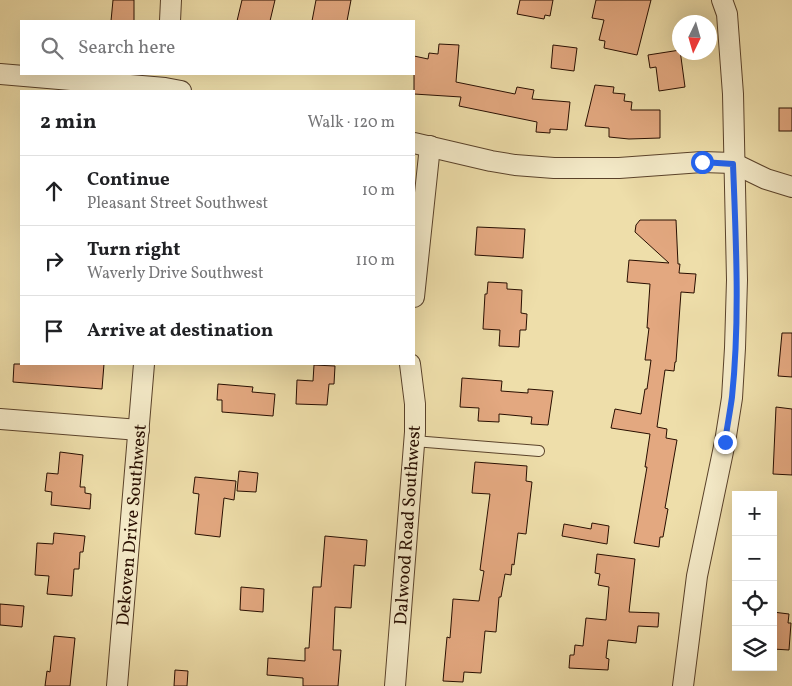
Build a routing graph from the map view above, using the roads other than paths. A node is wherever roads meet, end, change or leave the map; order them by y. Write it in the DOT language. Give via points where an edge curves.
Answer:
graph roads {
  1 [pos="171,0"];
  2 [pos="722,0"];
  3 [pos="170,20"];
  4 [pos="0,74"];
  5 [pos="169,86"];
  6 [pos="422,145"];
  7 [pos="733,164"];
  8 [pos="792,187"];
  9 [pos="415,278"];
  10 [pos="144,365"];
  11 [pos="410,365"];
  12 [pos="0,419"];
  13 [pos="139,430"];
  14 [pos="414,440"];
  15 [pos="539,451"];
  16 [pos="117,686"];
  17 [pos="394,686"];
  18 [pos="684,686"];
  1 -- 3 [label="street"];
  2 -- 7 [label="street" via="727,14 731,63"];
  4 -- 5 [label="street"];
  6 -- 7 [label="street" via="515,166 619,168 702,162"];
  6 -- 9 [label="street"];
  7 -- 8 [label="street"];
  7 -- 18 [label="street" via="737,280 732,398 697,576"];
  10 -- 13 [label="street, Dekoven Drive Southwest"];
  11 -- 14 [label="street, Dalwood Road Southwest" via="416,404"];
  12 -- 13 [label="street"];
  13 -- 16 [label="street, Dekoven Drive Southwest"];
  14 -- 15 [label="lane"];
  14 -- 17 [label="street, Dalwood Road Southwest"];
}
